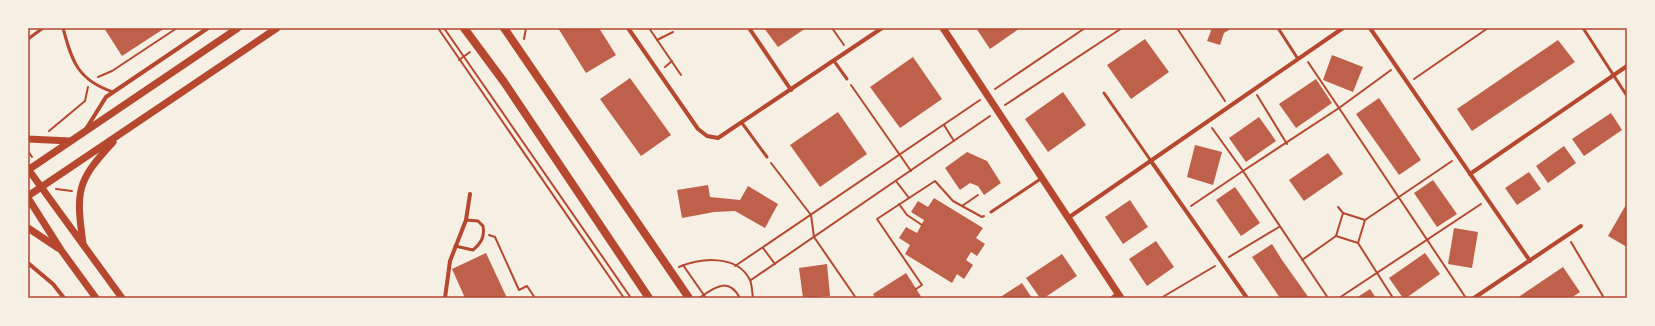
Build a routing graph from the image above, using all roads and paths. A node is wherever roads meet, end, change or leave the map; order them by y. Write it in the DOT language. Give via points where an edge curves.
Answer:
graph roads {
  1 [pos="43,28"];
  2 [pos="63,28"];
  3 [pos="208,28"];
  4 [pos="238,28"];
  5 [pos="277,28"];
  6 [pos="438,28"];
  7 [pos="444,28"];
  8 [pos="464,28"];
  9 [pos="504,28"];
  10 [pos="628,28"];
  11 [pos="649,28"];
  12 [pos="749,28"];
  13 [pos="832,28"];
  14 [pos="882,28"];
  15 [pos="944,28"];
  16 [pos="1085,28"];
  17 [pos="1122,28"];
  18 [pos="1177,28"];
  19 [pos="1278,28"];
  20 [pos="1343,28"];
  21 [pos="1370,28"];
  22 [pos="1488,28"];
  23 [pos="1583,28"];
  24 [pos="673,32"];
  25 [pos="28,39"];
  26 [pos="657,40"];
  27 [pos="478,47"];
  28 [pos="848,51"];
  29 [pos="1304,55"];
  30 [pos="465,56"];
  31 [pos="1298,59"];
  32 [pos="459,60"];
  33 [pos="834,60"];
  34 [pos="1396,66"];
  35 [pos="1627,66"];
  36 [pos="681,75"];
  37 [pos="1613,75"];
  38 [pos="847,79"];
  39 [pos="1408,83"];
  40 [pos="791,90"];
  41 [pos="1253,90"];
  42 [pos="113,92"];
  43 [pos="990,93"];
  44 [pos="1104,93"];
  45 [pos="1627,96"];
  46 [pos="984,97"];
  47 [pos="1229,107"];
  48 [pos="1338,108"];
  49 [pos="998,111"];
  50 [pos="1208,121"];
  51 [pos="742,123"];
  52 [pos="944,125"];
  53 [pos="84,132"];
  54 [pos="121,133"];
  55 [pos="28,139"];
  56 [pos="70,141"];
  57 [pos="954,141"];
  58 [pos="1287,144"];
  59 [pos="899,154"];
  60 [pos="1458,156"];
  61 [pos="767,158"];
  62 [pos="1151,161"];
  63 [pos="28,170"];
  64 [pos="911,171"];
  65 [pos="1243,171"];
  66 [pos="1470,174"];
  67 [pos="1043,178"];
  68 [pos="896,181"];
  69 [pos="42,187"];
  70 [pos="470,194"];
  71 [pos="978,194"];
  72 [pos="28,197"];
  73 [pos="1399,197"];
  74 [pos="908,198"];
  75 [pos="1488,200"];
  76 [pos="899,204"];
  77 [pos="962,206"];
  78 [pos="1338,207"];
  79 [pos="1185,210"];
  80 [pos="991,212"];
  81 [pos="1342,213"];
  82 [pos="811,215"];
  83 [pos="1067,218"];
  84 [pos="466,220"];
  85 [pos="1365,220"];
  86 [pos="922,224"];
  87 [pos="1581,226"];
  88 [pos="28,228"];
  89 [pos="485,233"];
  90 [pos="1336,236"];
  91 [pos="1567,236"];
  92 [pos="814,237"];
  93 [pos="1428,241"];
  94 [pos="1358,242"];
  95 [pos="83,246"];
  96 [pos="455,246"];
  97 [pos="763,248"];
  98 [pos="61,250"];
  99 [pos="1302,260"];
  100 [pos="1530,261"];
  101 [pos="28,263"];
  102 [pos="775,264"];
  103 [pos="683,266"];
  104 [pos="735,266"];
  105 [pos="670,271"];
  106 [pos="1378,273"];
  107 [pos="750,280"];
  108 [pos="916,288"];
  109 [pos="1117,297"];
  110 [pos="64,298"];
  111 [pos="96,298"];
  112 [pos="122,298"];
  113 [pos="445,298"];
  114 [pos="535,298"];
  115 [pos="624,298"];
  116 [pos="631,298"];
  117 [pos="650,298"];
  118 [pos="689,298"];
  119 [pos="699,298"];
  120 [pos="706,298"];
  121 [pos="740,298"];
  122 [pos="753,298"];
  123 [pos="856,298"];
  124 [pos="1247,298"];
  125 [pos="1328,298"];
  126 [pos="1339,298"];
  127 [pos="1393,298"];
  128 [pos="1466,298"];
  129 [pos="1474,298"];
  130 [pos="1604,298"];
  1 -- 25 [label="lane"];
  2 -- 42 [label="lane" via="70,56 88,81"];
  3 -- 42 [label="street"];
  4 -- 53 [label="street"];
  5 -- 54 [label="street"];
  6 -- 32 [label="path"];
  7 -- 30 [label="path"];
  8 -- 27 [label="main road"];
  9 -- 105 [label="main road"];
  10 -- 51 [label="street" via="698,129 707,136 718,138"];
  11 -- 26 [label="path"];
  12 -- 40 [label="street"];
  13 -- 28 [label="path"];
  14 -- 28 [label="street"];
  15 -- 49 [label="street"];
  16 -- 43 [label="path"];
  17 -- 49 [label="path"];
  18 -- 47 [label="path"];
  19 -- 31 [label="lane"];
  20 -- 29 [label="street"];
  21 -- 34 [label="street"];
  22 -- 39 [label="path"];
  23 -- 37 [label="lane"];
  24 -- 26 [label="path"];
  26 -- 36 [label="path"];
  27 -- 30 [label="path"];
  27 -- 117 [label="main road"];
  28 -- 33 [label="street"];
  29 -- 31 [label="street"];
  29 -- 48 [label="path"];
  30 -- 32 [label="path"];
  30 -- 116 [label="path"];
  31 -- 41 [label="street"];
  32 -- 115 [label="path"];
  33 -- 38 [label="lane"];
  33 -- 40 [label="street"];
  34 -- 39 [label="street"];
  34 -- 48 [label="path"];
  35 -- 37 [label="street"];
  37 -- 45 [label="lane"];
  37 -- 66 [label="street"];
  38 -- 59 [label="path"];
  39 -- 60 [label="street"];
  40 -- 51 [label="street"];
  41 -- 47 [label="street"];
  41 -- 58 [label="path"];
  42 -- 53 [label="street" via="106,97"];
  44 -- 62 [label="lane"];
  46 -- 52 [label="path"];
  47 -- 50 [label="street"];
  48 -- 58 [label="path"];
  48 -- 73 [label="path"];
  49 -- 57 [label="path"];
  49 -- 67 [label="street"];
  50 -- 62 [label="street"];
  50 -- 65 [label="path"];
  51 -- 61 [label="lane"];
  52 -- 57 [label="path"];
  52 -- 59 [label="path"];
  53 -- 56 [label="street"];
  54 -- 69 [label="street"];
  54 -- 95 [label="street" via="95,162 79,192 78,208"];
  55 -- 56 [label="street"];
  56 -- 63 [label="street"];
  57 -- 64 [label="path"];
  58 -- 65 [label="path"];
  59 -- 64 [label="path"];
  59 -- 82 [label="path"];
  60 -- 66 [label="street"];
  60 -- 73 [label="path"];
  61 -- 82 [label="path"];
  62 -- 79 [label="street"];
  62 -- 83 [label="street"];
  63 -- 69 [label="street"];
  64 -- 68 [label="path"];
  65 -- 79 [label="path"];
  65 -- 99 [label="path"];
  66 -- 75 [label="street"];
  67 -- 80 [label="lane"];
  67 -- 83 [label="street"];
  68 -- 74 [label="path"];
  68 -- 92 [label="path"];
  69 -- 72 [label="street"];
  69 -- 95 [label="street"];
  70 -- 84 [label="street"];
  71 -- 77 [label="path"];
  72 -- 98 [label="street"];
  73 -- 85 [label="path"];
  73 -- 93 [label="path"];
  74 -- 76 [label="path"];
  74 -- 77 [label="path" via="934,181 953,201"];
  75 -- 93 [label="path"];
  75 -- 100 [label="street"];
  76 -- 86 [label="path" via="907,215"];
  76 -- 108 [label="path" via="877,218 922,285"];
  77 -- 80 [label="path" via="982,217"];
  78 -- 81 [label="path"];
  79 -- 124 [label="street"];
  81 -- 85 [label="path"];
  81 -- 90 [label="path"];
  82 -- 92 [label="path"];
  82 -- 97 [label="path"];
  83 -- 109 [label="street"];
  84 -- 89 [label="lane" via="478,221"];
  84 -- 96 [label="street"];
  85 -- 94 [label="path"];
  87 -- 91 [label="street"];
  88 -- 98 [label="street"];
  89 -- 96 [label="lane" via="480,244 473,250"];
  89 -- 114 [label="path" via="495,237 519,290 527,286"];
  90 -- 94 [label="path"];
  90 -- 99 [label="path"];
  91 -- 100 [label="street"];
  91 -- 130 [label="path"];
  92 -- 102 [label="path"];
  92 -- 123 [label="path"];
  93 -- 106 [label="path"];
  93 -- 128 [label="path"];
  94 -- 106 [label="path"];
  95 -- 112 [label="street"];
  96 -- 113 [label="street" via="450,261"];
  97 -- 102 [label="path"];
  97 -- 104 [label="path"];
  98 -- 111 [label="street"];
  99 -- 125 [label="path"];
  100 -- 129 [label="street"];
  101 -- 110 [label="street" via="53,284"];
  102 -- 107 [label="path"];
  103 -- 104 [label="path" via="701,260 729,262"];
  103 -- 105 [label="path"];
  103 -- 120 [label="path"];
  104 -- 107 [label="path" via="743,270"];
  105 -- 118 [label="main road"];
  106 -- 126 [label="path"];
  106 -- 127 [label="path"];
  107 -- 122 [label="path"];
  119 -- 121 [label="path" via="722,285 734,289"];
}
